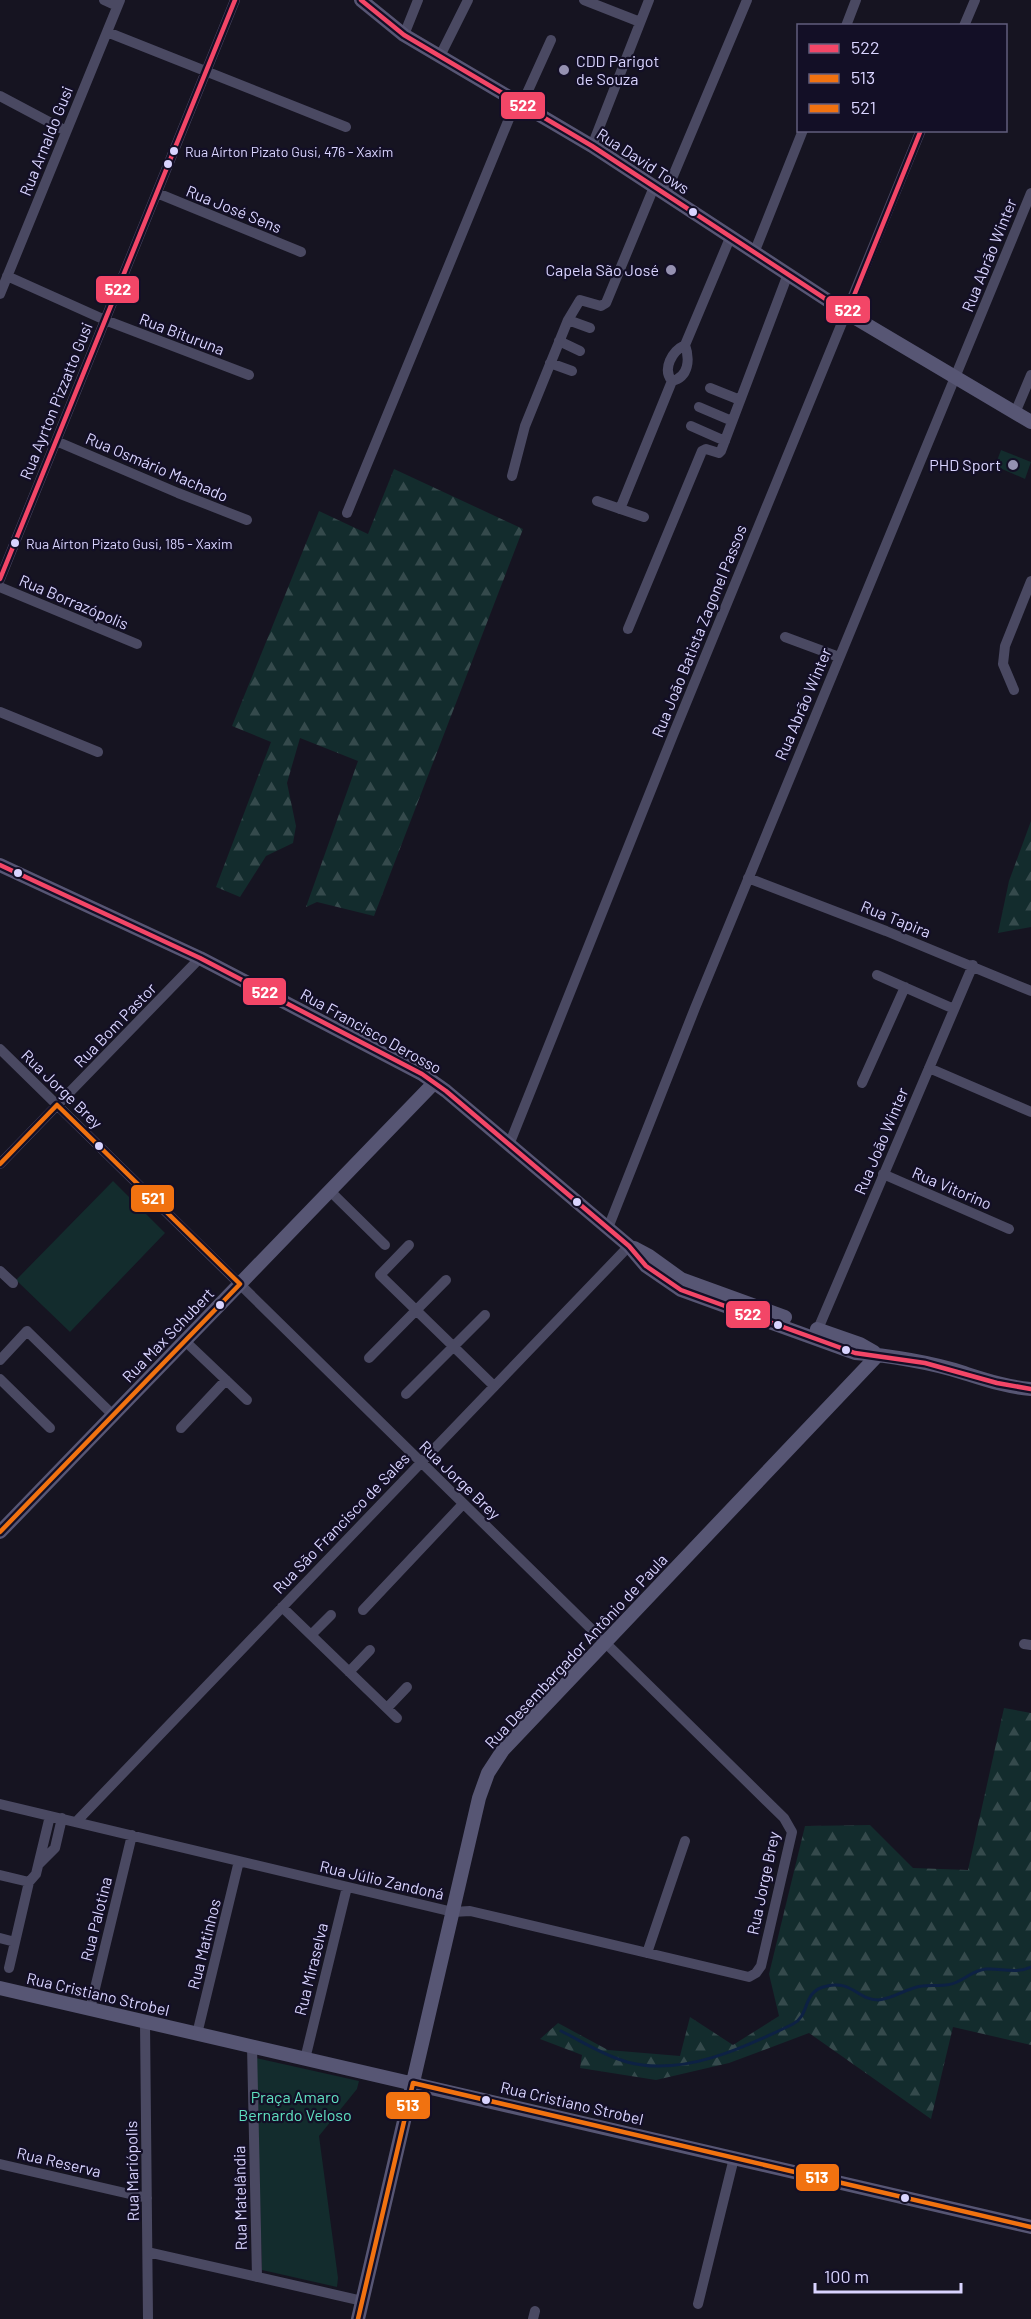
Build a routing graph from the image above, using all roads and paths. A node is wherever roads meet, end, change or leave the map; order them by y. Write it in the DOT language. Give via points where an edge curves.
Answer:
graph roads {
  1 [pos="104,0"];
  2 [pos="235,0"];
  3 [pos="361,0"];
  4 [pos="418,0"];
  5 [pos="468,0"];
  6 [pos="584,0"];
  7 [pos="649,0"];
  8 [pos="747,0"];
  9 [pos="856,0"];
  10 [pos="975,0"];
  11 [pos="118,3"];
  12 [pos="640,22"];
  13 [pos="847,24"];
  14 [pos="965,24"];
  15 [pos="107,32"];
  16 [pos="404,34"];
  17 [pos="551,40"];
  18 [pos="440,56"];
  19 [pos="206,71"];
  20 [pos="0,96"];
  21 [pos="519,101"];
  22 [pos="346,127"];
  23 [pos="66,131"];
  24 [pos="802,132"];
  25 [pos="920,132"];
  26 [pos="591,146"];
  27 [pos="660,191"];
  28 [pos="1031,192"];
  29 [pos="157,193"];
  30 [pos="730,238"];
  31 [pos="301,252"];
  32 [pos="754,253"];
  33 [pos="788,274"];
  34 [pos="7,276"];
  35 [pos="0,294"];
  36 [pos="847,313"];
  37 [pos="105,320"];
  38 [pos="568,320"];
  39 [pos="590,328"];
  40 [pos="559,341"];
  41 [pos="685,345"];
  42 [pos="580,351"];
  43 [pos="550,363"];
  44 [pos="572,371"];
  45 [pos="249,375"];
  46 [pos="1031,375"];
  47 [pos="954,378"];
  48 [pos="672,381"];
  49 [pos="710,388"];
  50 [pos="740,400"];
  51 [pos="699,407"];
  52 [pos="1015,413"];
  53 [pos="732,421"];
  54 [pos="1031,422"];
  55 [pos="691,426"];
  56 [pos="56,441"];
  57 [pos="725,441"];
  58 [pos="512,477"];
  59 [pos="597,501"];
  60 [pos="620,509"];
  61 [pos="347,513"];
  62 [pos="644,517"];
  63 [pos="247,520"];
  64 [pos="0,579"];
  65 [pos="1031,581"];
  66 [pos="0,587"];
  67 [pos="628,629"];
  68 [pos="784,637"];
  69 [pos="137,644"];
  70 [pos="839,657"];
  71 [pos="1014,690"];
  72 [pos="0,712"];
  73 [pos="98,752"];
  74 [pos="0,865"];
  75 [pos="748,878"];
  76 [pos="200,958"];
  77 [pos="972,965"];
  78 [pos="877,975"];
  79 [pos="905,987"];
  80 [pos="1031,991"];
  81 [pos="954,1009"];
  82 [pos="0,1049"];
  83 [pos="929,1068"];
  84 [pos="434,1083"];
  85 [pos="862,1083"];
  86 [pos="57,1105"];
  87 [pos="1031,1112"];
  88 [pos="509,1145"];
  89 [pos="0,1164"];
  90 [pos="883,1174"];
  91 [pos="330,1191"];
  92 [pos="608,1228"];
  93 [pos="1009,1229"];
  94 [pos="385,1245"];
  95 [pos="409,1245"];
  96 [pos="629,1246"];
  97 [pos="0,1271"];
  98 [pos="446,1280"];
  99 [pos="13,1283"];
  100 [pos="240,1284"];
  101 [pos="416,1310"];
  102 [pos="485,1315"];
  103 [pos="818,1329"];
  104 [pos="185,1341"];
  105 [pos="453,1347"];
  106 [pos="878,1355"];
  107 [pos="369,1358"];
  108 [pos="0,1360"];
  109 [pos="0,1379"];
  110 [pos="226,1380"];
  111 [pos="494,1386"];
  112 [pos="1031,1389"];
  113 [pos="405,1394"];
  114 [pos="247,1400"];
  115 [pos="113,1415"];
  116 [pos="51,1428"];
  117 [pos="181,1428"];
  118 [pos="421,1462"];
  119 [pos="463,1504"];
  120 [pos="0,1533"];
  121 [pos="282,1606"];
  122 [pos="363,1610"];
  123 [pos="331,1615"];
  124 [pos="312,1635"];
  125 [pos="605,1642"];
  126 [pos="370,1650"];
  127 [pos="349,1672"];
  128 [pos="407,1687"];
  129 [pos="387,1708"];
  130 [pos="397,1718"];
  131 [pos="0,1804"];
  132 [pos="50,1816"];
  133 [pos="62,1818"];
  134 [pos="76,1822"];
  135 [pos="132,1835"];
  136 [pos="685,1841"];
  137 [pos="239,1861"];
  138 [pos="39,1864"];
  139 [pos="0,1875"];
  140 [pos="29,1882"];
  141 [pos="347,1887"];
  142 [pos="453,1912"];
  143 [pos="0,1938"];
  144 [pos="15,1942"];
  145 [pos="646,1953"];
  146 [pos="9,1968"];
  147 [pos="756,1973"];
  148 [pos="0,1988"];
  149 [pos="90,2009"];
  150 [pos="145,2022"];
  151 [pos="197,2034"];
  152 [pos="252,2046"];
  153 [pos="305,2059"];
  154 [pos="413,2083"];
  155 [pos="734,2158"];
  156 [pos="0,2164"];
  157 [pos="147,2198"];
  158 [pos="1031,2227"];
  159 [pos="148,2252"];
  160 [pos="257,2277"];
  161 [pos="363,2301"];
  162 [pos="698,2304"];
  163 [pos="148,2319"];
  164 [pos="358,2319"];
  1 -- 11 [label="street"];
  2 -- 19 [label="street, Rua Ayrton Pizzatto Gusi"];
  3 -- 16 [label="main road, Rua David Tows"];
  4 -- 16 [label="street"];
  5 -- 18 [label="street"];
  6 -- 12 [label="street"];
  7 -- 12 [label="street"];
  8 -- 27 [label="street"];
  9 -- 13 [label="street"];
  10 -- 14 [label="street"];
  11 -- 15 [label="street, Rua Arnaldo Gusi"];
  12 -- 26 [label="street"];
  15 -- 19 [label="street"];
  15 -- 23 [label="street, Rua Arnaldo Gusi"];
  16 -- 18 [label="main road, Rua David Tows"];
  17 -- 21 [label="street"];
  18 -- 21 [label="main road, Rua David Tows"];
  19 -- 22 [label="street"];
  19 -- 29 [label="street, Rua Ayrton Pizzatto Gusi"];
  20 -- 23 [label="street"];
  21 -- 26 [label="main road, Rua David Tows"];
  21 -- 61 [label="street"];
  23 -- 34 [label="street, Rua Arnaldo Gusi"];
  24 -- 32 [label="street"];
  25 -- 36 [label="street, Rua João Batista Zagonel Passos"];
  26 -- 27 [label="main road, Rua David Tows"];
  27 -- 30 [label="main road, Rua David Tows"];
  27 -- 38 [label="street" via="606,303 601,306 580,300"];
  28 -- 47 [label="street, Rua Abrão Winter"];
  29 -- 31 [label="street, Rua José Sens"];
  29 -- 37 [label="street, Rua Ayrton Pizzatto Gusi"];
  30 -- 32 [label="main road, Rua David Tows"];
  30 -- 41 [label="street"];
  32 -- 33 [label="main road, Rua David Tows"];
  33 -- 36 [label="main road, Rua David Tows"];
  33 -- 50 [label="street"];
  34 -- 35 [label="street, Rua Arnaldo Gusi"];
  34 -- 37 [label="street, Rua Bituruna"];
  36 -- 47 [label="main road, Rua David Tows"];
  36 -- 88 [label="street, Rua João Batista Zagonel Passos"];
  37 -- 45 [label="street, Rua Bituruna"];
  37 -- 56 [label="street, Rua Ayrton Pizzatto Gusi"];
  38 -- 39 [label="street"];
  38 -- 40 [label="street"];
  40 -- 42 [label="street"];
  40 -- 43 [label="street"];
  41 -- 48 [label="street" via="671,359 668,369"];
  41 -- 48 [label="street" via="689,355 685,372"];
  43 -- 44 [label="street"];
  43 -- 58 [label="street" via="525,426"];
  46 -- 52 [label="street"];
  47 -- 52 [label="main road, Rua David Tows"];
  47 -- 70 [label="street, Rua Abrão Winter"];
  48 -- 60 [label="street"];
  49 -- 50 [label="street"];
  50 -- 53 [label="street"];
  51 -- 53 [label="street"];
  52 -- 54 [label="main road, Rua David Tows"];
  53 -- 57 [label="street"];
  55 -- 57 [label="street"];
  56 -- 63 [label="street, Rua Osmário Machado"];
  56 -- 64 [label="street, Rua Ayrton Pizzatto Gusi"];
  57 -- 67 [label="street" via="719,453 702,451"];
  59 -- 60 [label="street"];
  60 -- 62 [label="street"];
  65 -- 71 [label="street" via="1005,646 1003,664"];
  66 -- 69 [label="street, Rua Borrazópolis"];
  68 -- 70 [label="street"];
  70 -- 75 [label="street, Rua Abrão Winter"];
  72 -- 73 [label="street"];
  74 -- 76 [label="main road, Rua Francisco Derosso"];
  75 -- 77 [label="street, Rua Tapira"];
  75 -- 92 [label="street, Rua Abrão Winter"];
  76 -- 84 [label="main road, Rua Francisco Derosso"];
  76 -- 86 [label="street, Rua Bom Pastor"];
  77 -- 80 [label="street, Rua Tapira"];
  77 -- 81 [label="street, Rua João Winter"];
  78 -- 79 [label="street"];
  79 -- 81 [label="street"];
  79 -- 85 [label="street"];
  81 -- 83 [label="street, Rua João Winter"];
  82 -- 86 [label="street, Rua Jorge Brey"];
  83 -- 87 [label="street"];
  83 -- 90 [label="street, Rua João Winter"];
  84 -- 88 [label="main road, Rua Francisco Derosso"];
  84 -- 91 [label="main road, Rua Max Schubert"];
  86 -- 89 [label="street, Rua Bom Pastor"];
  86 -- 100 [label="street, Rua Jorge Brey"];
  88 -- 92 [label="main road, Rua Francisco Derosso"];
  90 -- 93 [label="street, Rua Vitorino"];
  90 -- 103 [label="street, Rua João Winter"];
  91 -- 94 [label="street"];
  91 -- 100 [label="main road, Rua Max Schubert"];
  92 -- 96 [label="main road, Rua Francisco Derosso"];
  95 -- 101 [label="street" via="380,1275"];
  96 -- 103 [label="main road, Rua Francisco Derosso" via="694,1285"];
  96 -- 106 [label="main road, Rua Francisco Derosso" via="646,1266 681,1290 855,1353"];
  96 -- 111 [label="street, Rua São Francisco de Sales"];
  97 -- 99 [label="street"];
  98 -- 101 [label="street"];
  100 -- 104 [label="main road, Rua Max Schubert"];
  100 -- 118 [label="street, Rua Jorge Brey"];
  101 -- 105 [label="street"];
  101 -- 107 [label="street"];
  102 -- 105 [label="street"];
  103 -- 106 [label="main road, Rua Francisco Derosso"];
  104 -- 110 [label="street"];
  104 -- 115 [label="main road, Rua Max Schubert"];
  105 -- 111 [label="street"];
  105 -- 113 [label="street"];
  106 -- 112 [label="main road, Rua Francisco Derosso"];
  106 -- 125 [label="main road, Rua Desembargador Antônio de Paula"];
  108 -- 115 [label="street" via="27,1331"];
  109 -- 116 [label="street"];
  110 -- 114 [label="street"];
  110 -- 117 [label="street"];
  111 -- 118 [label="street, Rua São Francisco de Sales"];
  115 -- 120 [label="main road, Rua Max Schubert"];
  118 -- 119 [label="street, Rua Jorge Brey"];
  118 -- 121 [label="street, Rua São Francisco de Sales"];
  119 -- 122 [label="street"];
  119 -- 125 [label="street, Rua Jorge Brey"];
  121 -- 124 [label="street"];
  121 -- 134 [label="street, Rua São Francisco de Sales"];
  123 -- 124 [label="street"];
  124 -- 127 [label="street"];
  125 -- 142 [label="main road, Rua Desembargador Antônio de Paula" via="503,1750 492,1767 479,1798"];
  125 -- 147 [label="street, Rua Jorge Brey" via="791,1827 761,1966"];
  126 -- 127 [label="street"];
  127 -- 129 [label="street"];
  128 -- 129 [label="street"];
  129 -- 130 [label="street"];
  131 -- 132 [label="street, Rua Júlio Zandoná"];
  132 -- 133 [label="street, Rua Júlio Zandoná"];
  132 -- 138 [label="street"];
  133 -- 134 [label="street, Rua Júlio Zandoná"];
  133 -- 138 [label="street" via="55,1848"];
  134 -- 135 [label="street, Rua Júlio Zandoná"];
  135 -- 137 [label="street, Rua Júlio Zandoná"];
  135 -- 149 [label="street, Rua Palotina"];
  136 -- 145 [label="street"];
  137 -- 141 [label="street, Rua Júlio Zandoná"];
  137 -- 151 [label="street, Rua Matinhos"];
  138 -- 140 [label="street"];
  139 -- 140 [label="street"];
  140 -- 144 [label="street"];
  141 -- 142 [label="street, Rua Júlio Zandoná"];
  141 -- 153 [label="street, Rua Miraselva"];
  142 -- 145 [label="street, Rua Júlio Zandoná" via="470,1911"];
  142 -- 154 [label="main road, Rua Desembargador Antônio de Paula"];
  143 -- 144 [label="street"];
  144 -- 146 [label="street"];
  145 -- 147 [label="street, Rua Júlio Zandoná" via="745,1977"];
  148 -- 149 [label="main road, Rua Cristiano Strobel"];
  149 -- 150 [label="main road, Rua Cristiano Strobel"];
  150 -- 151 [label="main road, Rua Cristiano Strobel"];
  150 -- 157 [label="street, Rua Mariópolis"];
  151 -- 152 [label="main road, Rua Cristiano Strobel"];
  152 -- 153 [label="main road, Rua Cristiano Strobel"];
  152 -- 160 [label="street, Rua Matelândia"];
  153 -- 154 [label="main road, Rua Cristiano Strobel"];
  154 -- 155 [label="main road, Rua Cristiano Strobel"];
  154 -- 161 [label="main road, Rua Desembargador Antônio de Paula"];
  155 -- 158 [label="main road, Rua Cristiano Strobel"];
  155 -- 162 [label="street"];
  156 -- 157 [label="street, Rua Reserva"];
  157 -- 159 [label="street, Rua Mariópolis"];
  159 -- 160 [label="street"];
  159 -- 163 [label="street, Rua Mariópolis"];
  160 -- 161 [label="street"];
  161 -- 164 [label="main road, Rua Desembargador Antônio de Paula"];
}
